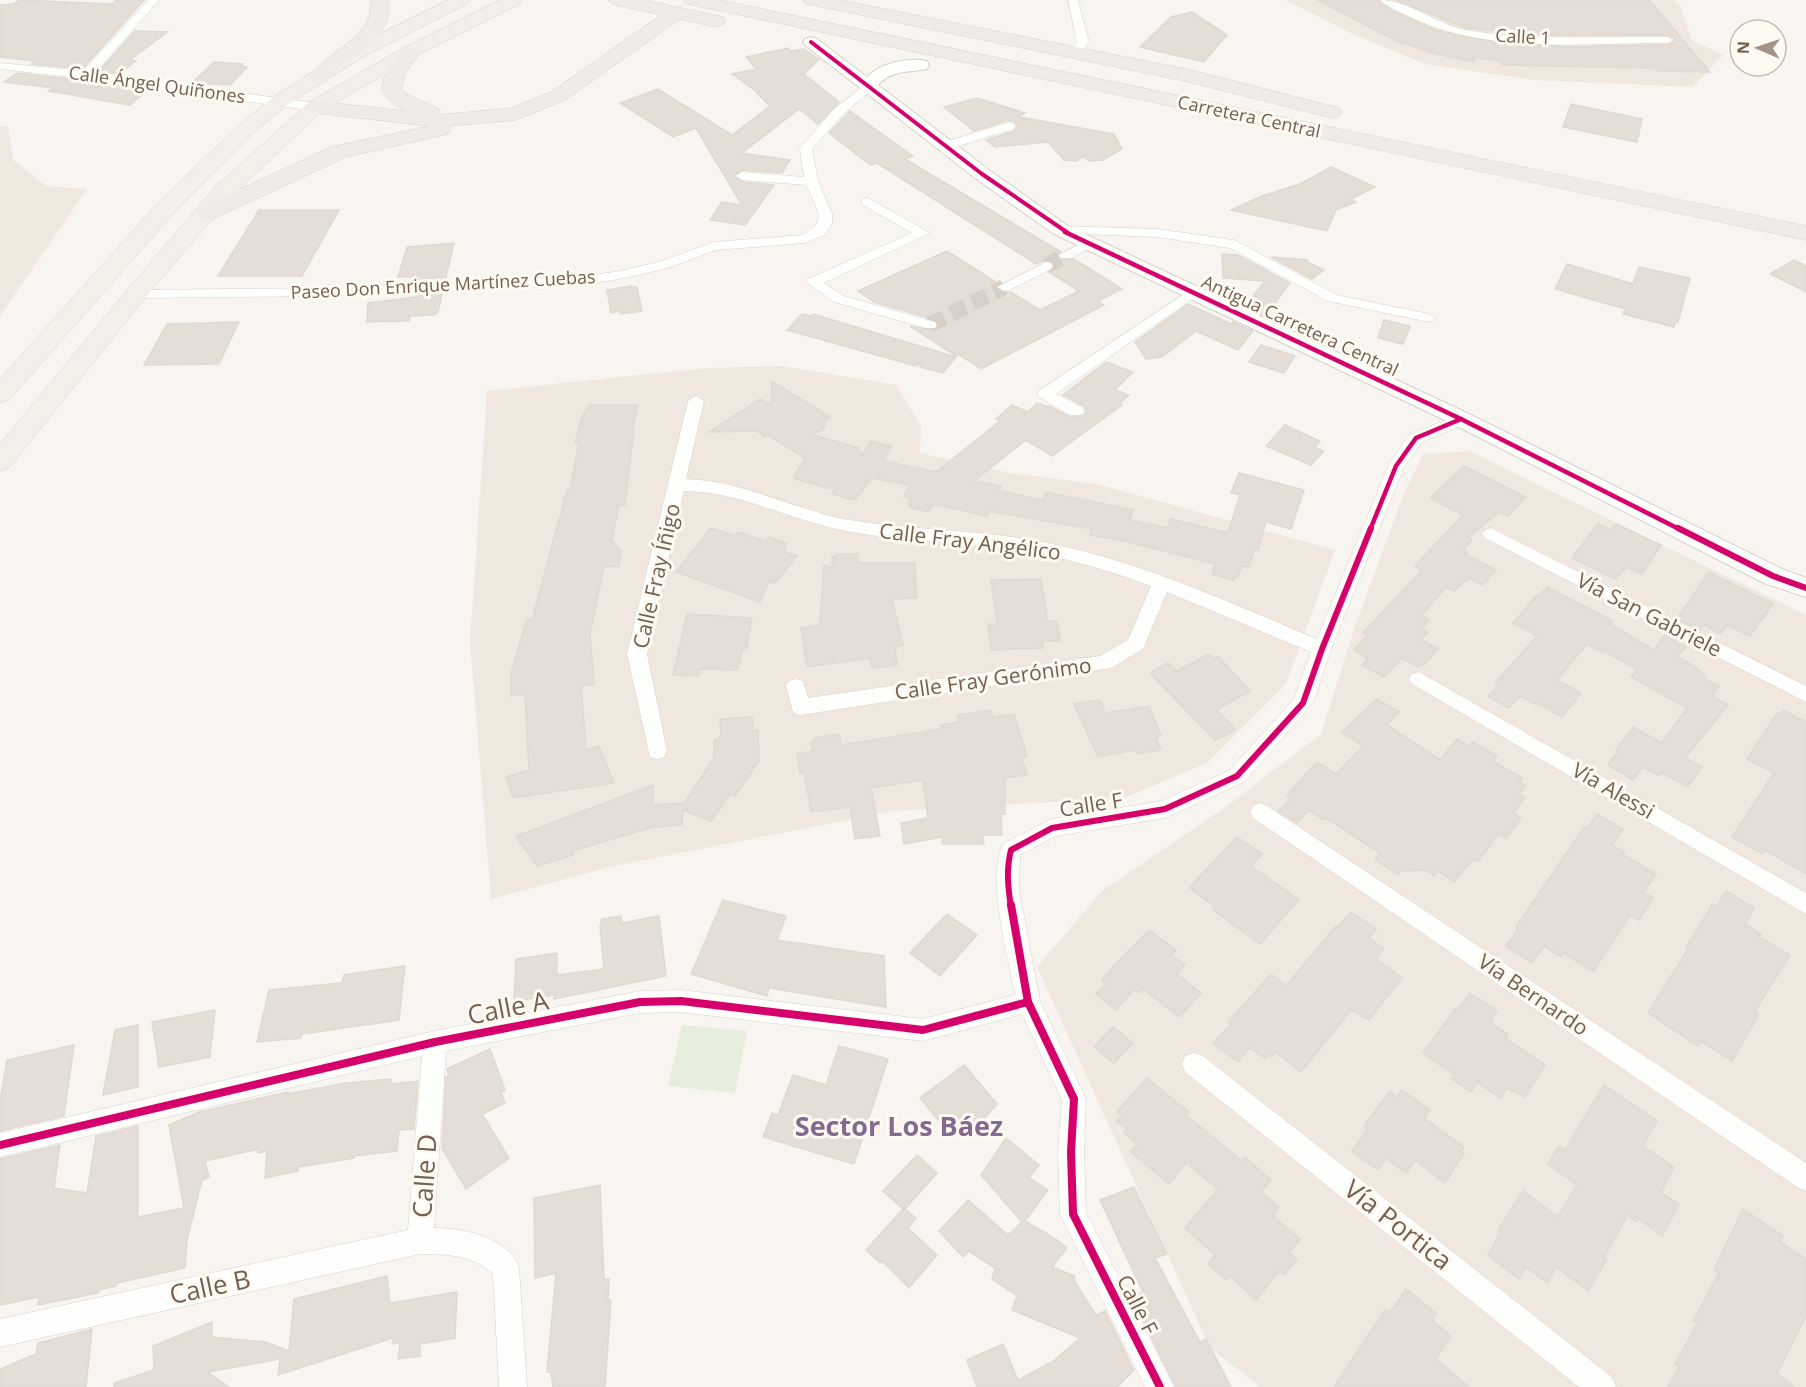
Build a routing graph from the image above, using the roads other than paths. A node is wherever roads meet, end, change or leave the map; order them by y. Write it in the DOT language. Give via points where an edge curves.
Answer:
graph roads {
  1 [pos="154,0"];
  2 [pos="378,0"];
  3 [pos="461,0"];
  4 [pos="514,0"];
  5 [pos="600,0"];
  6 [pos="618,0"];
  7 [pos="737,0"];
  8 [pos="812,0"];
  9 [pos="908,0"];
  10 [pos="1073,0"];
  11 [pos="1385,0"];
  12 [pos="677,7"];
  13 [pos="965,31"];
  14 [pos="614,33"];
  15 [pos="1668,40"];
  16 [pos="811,42"];
  17 [pos="411,51"];
  18 [pos="1076,53"];
  19 [pos="0,66"];
  20 [pos="921,66"];
  21 [pos="87,75"];
  22 [pos="319,76"];
  23 [pos="869,86"];
  24 [pos="280,102"];
  25 [pos="315,107"];
  26 [pos="516,114"];
  27 [pos="1347,116"];
  28 [pos="1370,122"];
  29 [pos="1009,126"];
  30 [pos="946,146"];
  31 [pos="1474,159"];
  32 [pos="742,176"];
  33 [pos="811,180"];
  34 [pos="868,201"];
  35 [pos="207,213"];
  36 [pos="1806,222"];
  37 [pos="1061,230"];
  38 [pos="1806,233"];
  39 [pos="1089,243"];
  40 [pos="1066,255"];
  41 [pos="1046,266"];
  42 [pos="1004,287"];
  43 [pos="1193,292"];
  44 [pos="135,294"];
  45 [pos="1429,318"];
  46 [pos="930,325"];
  47 [pos="0,393"];
  48 [pos="696,401"];
  49 [pos="1076,411"];
  50 [pos="1461,419"];
  51 [pos="0,462"];
  52 [pos="678,485"];
  53 [pos="1491,534"];
  54 [pos="1162,581"];
  55 [pos="1806,588"];
  56 [pos="1322,649"];
  57 [pos="1419,679"];
  58 [pos="796,686"];
  59 [pos="1806,695"];
  60 [pos="657,751"];
  61 [pos="1260,812"];
  62 [pos="1806,904"];
  63 [pos="1028,1002"];
  64 [pos="435,1042"];
  65 [pos="1194,1064"];
  66 [pos="0,1145"];
  67 [pos="1806,1178"];
  68 [pos="420,1241"];
  69 [pos="0,1333"];
  70 [pos="513,1387"];
  71 [pos="1160,1387"];
  72 [pos="1602,1387"];
  1 -- 21 [label="street"];
  2 -- 22 [label="highway" via="381,12 377,25"];
  3 -- 22 [label="main road"];
  4 -- 17 [label="main road"];
  5 -- 14 [label="highway" via="615,12"];
  6 -- 12 [label="highway"];
  7 -- 31 [label="highway, Carretera Central"];
  8 -- 13 [label="highway"];
  9 -- 13 [label="highway"];
  10 -- 18 [label="street" via="1083,42"];
  11 -- 15 [label="street, Calle 1" via="1426,21 1465,33 1535,39"];
  12 -- 14 [label="highway"];
  12 -- 16 [label="highway"];
  12 -- 26 [label="highway" via="558,96"];
  12 -- 31 [label="highway, Carretera Central"];
  13 -- 18 [label="highway"];
  14 -- 17 [label="highway" via="522,100 465,112 423,110 398,99 391,90 392,82"];
  16 -- 20 [label="highway"];
  16 -- 23 [label="street, Antigua Carretera Central"];
  17 -- 25 [label="main road"];
  18 -- 27 [label="highway" via="1186,75"];
  19 -- 21 [label="street, Calle Ángel Quiñones"];
  20 -- 23 [label="street" via="888,68 873,78"];
  20 -- 31 [label="highway" via="1420,159"];
  21 -- 24 [label="street, Calle Ángel Quiñones"];
  22 -- 24 [label="main road"];
  23 -- 30 [label="street, Antigua Carretera Central"];
  23 -- 33 [label="street, Paseo Don Enrique Martínez Cuebas" via="839,111 806,149"];
  24 -- 25 [label="street, Calle Ángel Quiñones"];
  24 -- 47 [label="main road" via="189,184"];
  25 -- 26 [label="highway" via="440,121"];
  25 -- 35 [label="main road" via="231,184"];
  26 -- 35 [label="highway" via="339,152"];
  28 -- 31 [label="highway"];
  29 -- 30 [label="street"];
  30 -- 37 [label="street, Antigua Carretera Central"];
  31 -- 36 [label="highway, Carretera Central"];
  31 -- 38 [label="highway, Carretera Central"];
  32 -- 33 [label="street"];
  33 -- 44 [label="street, Paseo Don Enrique Martínez Cuebas" via="825,213 820,232 790,241 714,246 663,265 620,275 572,282 340,292"];
  34 -- 46 [label="street" via="923,233 813,282 839,299"];
  35 -- 44 [label="main road"];
  37 -- 39 [label="street, Antigua Carretera Central"];
  37 -- 45 [label="street" via="1157,233 1234,244 1333,298"];
  39 -- 40 [label="street"];
  39 -- 43 [label="street, Antigua Carretera Central"];
  41 -- 42 [label="street"];
  43 -- 49 [label="street" via="1045,394"];
  43 -- 50 [label="street, Antigua Carretera Central"];
  44 -- 51 [label="main road"];
  48 -- 52 [label="street, Calle Fray Íñigo"];
  50 -- 55 [label="street, Antigua Carretera Central" via="1773,576"];
  50 -- 56 [label="street, Calle F" via="1416,438 1396,466"];
  52 -- 54 [label="street, Calle Fray Angélico" via="708,485 740,492 841,524 903,535 1042,548"];
  52 -- 60 [label="street, Calle Fray Íñigo" via="637,654"];
  53 -- 59 [label="street, Vía San Gabriele"];
  54 -- 56 [label="street, Calle Fray Angélico"];
  54 -- 58 [label="street, Calle Fray Gerónimo" via="1136,644 1104,663 800,707"];
  56 -- 63 [label="street, Calle F" via="1303,703 1237,776 1165,809 1052,828 1011,850 1008,890"];
  57 -- 62 [label="street, Vía Alessi"];
  61 -- 67 [label="street, Vía Bernardo"];
  63 -- 64 [label="street, Calle A" via="922,1030 681,1001 640,1002"];
  63 -- 71 [label="street, Calle F" via="1074,1099 1073,1215"];
  64 -- 66 [label="street, Calle A"];
  64 -- 68 [label="street, Calle D"];
  65 -- 72 [label="street, Vía Portica"];
  68 -- 69 [label="street, Calle B"];
  68 -- 70 [label="street, Calle D" via="450,1241 487,1251 506,1267"];
}
